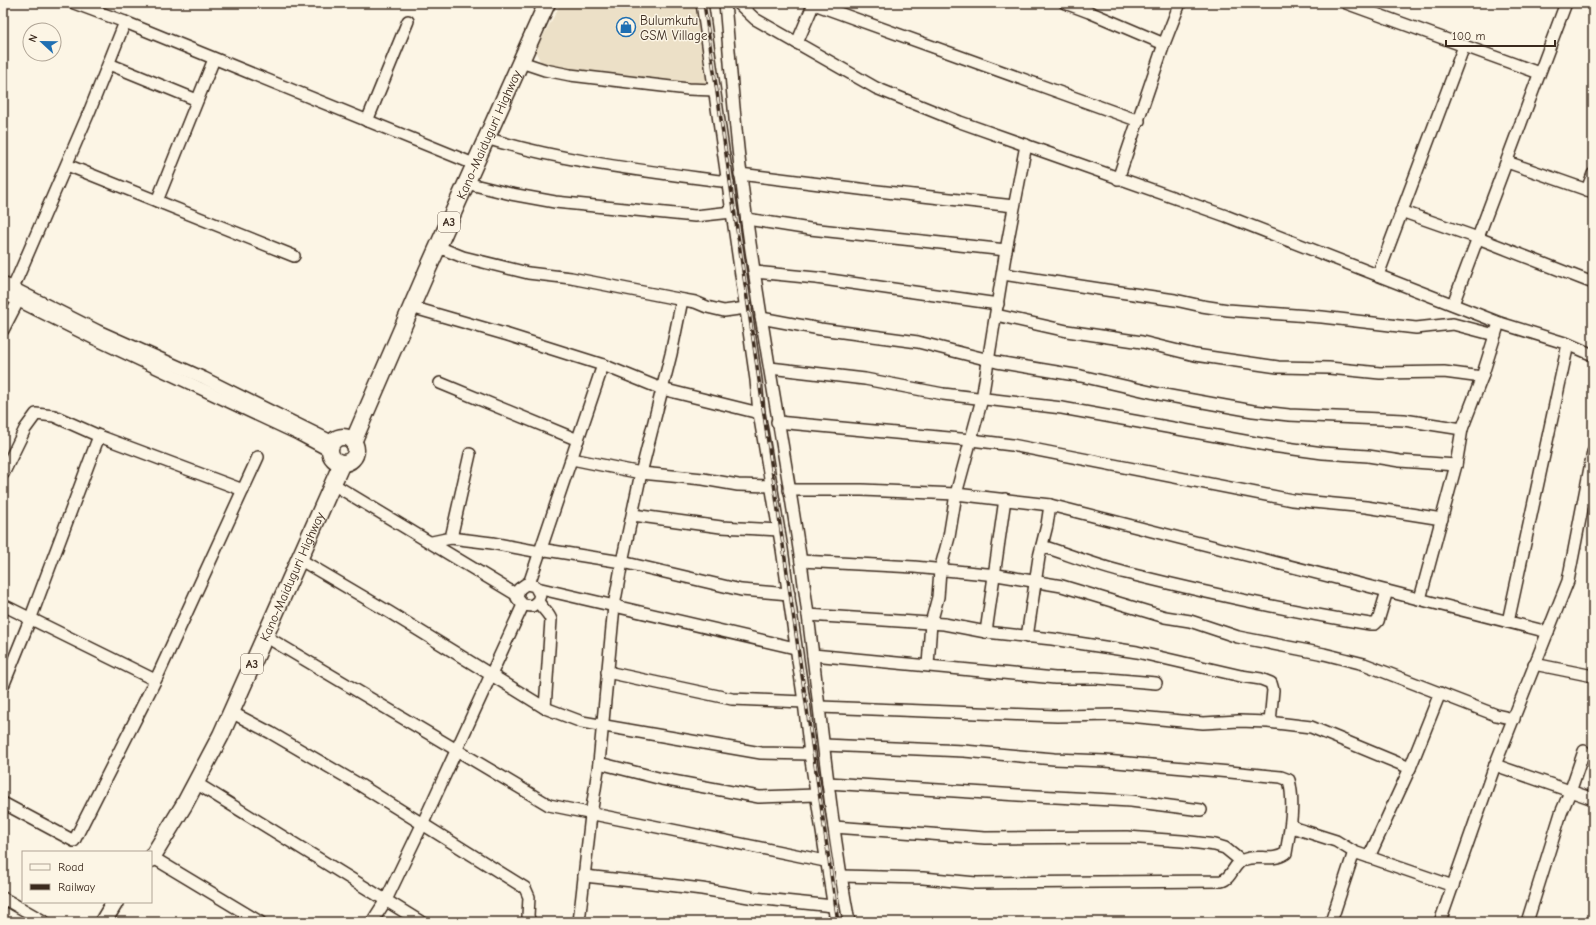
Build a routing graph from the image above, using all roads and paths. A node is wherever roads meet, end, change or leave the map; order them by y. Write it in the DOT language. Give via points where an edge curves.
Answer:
graph roads {
  1 [pos="74,3"];
  2 [pos="541,3"];
  3 [pos="547,3"];
  4 [pos="702,3"];
  5 [pos="725,3"];
  6 [pos="738,3"];
  7 [pos="1065,3"];
  8 [pos="1180,3"];
  9 [pos="1346,3"];
  10 [pos="1566,3"];
  11 [pos="814,4"];
  12 [pos="1091,7"];
  13 [pos="1372,7"];
  14 [pos="408,21"];
  15 [pos="125,22"];
  16 [pos="797,43"];
  17 [pos="1164,44"];
  18 [pos="1464,46"];
  19 [pos="214,59"];
  20 [pos="521,62"];
  21 [pos="109,64"];
  22 [pos="1540,73"];
  23 [pos="714,90"];
  24 [pos="197,100"];
  25 [pos="367,121"];
  26 [pos="1139,121"];
  27 [pos="486,138"];
  28 [pos="1026,145"];
  29 [pos="469,162"];
  30 [pos="1506,162"];
  31 [pos="67,165"];
  32 [pos="740,174"];
  33 [pos="1593,174"];
  34 [pos="1118,179"];
  35 [pos="728,182"];
  36 [pos="466,183"];
  37 [pos="1590,191"];
  38 [pos="157,201"];
  39 [pos="1014,206"];
  40 [pos="1401,211"];
  41 [pos="732,212"];
  42 [pos="746,219"];
  43 [pos="1478,238"];
  44 [pos="438,247"];
  45 [pos="1006,250"];
  46 [pos="294,256"];
  47 [pos="424,270"];
  48 [pos="755,272"];
  49 [pos="1002,274"];
  50 [pos="1378,275"];
  51 [pos="1593,283"];
  52 [pos="6,288"];
  53 [pos="682,300"];
  54 [pos="18,301"];
  55 [pos="998,304"];
  56 [pos="1453,304"];
  57 [pos="411,307"];
  58 [pos="746,308"];
  59 [pos="996,315"];
  60 [pos="761,318"];
  61 [pos="1500,323"];
  62 [pos="3,330"];
  63 [pos="1495,335"];
  64 [pos="1568,344"];
  65 [pos="1593,355"];
  66 [pos="988,359"];
  67 [pos="603,365"];
  68 [pos="770,368"];
  69 [pos="1482,377"];
  70 [pos="440,383"];
  71 [pos="662,389"];
  72 [pos="982,399"];
  73 [pos="759,413"];
  74 [pos="777,422"];
  75 [pos="1462,429"];
  76 [pos="98,436"];
  77 [pos="578,440"];
  78 [pos="971,440"];
  79 [pos="339,449"];
  80 [pos="1593,452"];
  81 [pos="470,454"];
  82 [pos="258,457"];
  83 [pos="572,459"];
  84 [pos="1456,465"];
  85 [pos="641,473"];
  86 [pos="3,474"];
  87 [pos="333,484"];
  88 [pos="772,486"];
  89 [pos="243,490"];
  90 [pos="789,490"];
  91 [pos="956,494"];
  92 [pos="1005,499"];
  93 [pos="1050,505"];
  94 [pos="632,515"];
  95 [pos="1442,519"];
  96 [pos="779,530"];
  97 [pos="451,538"];
  98 [pos="432,542"];
  99 [pos="1042,546"];
  100 [pos="540,552"];
  101 [pos="298,559"];
  102 [pos="622,562"];
  103 [pos="801,562"];
  104 [pos="940,570"];
  105 [pos="994,575"];
  106 [pos="1036,581"];
  107 [pos="533,586"];
  108 [pos="1388,591"];
  109 [pos="789,594"];
  110 [pos="517,595"];
  111 [pos="1420,599"];
  112 [pos="538,601"];
  113 [pos="3,604"];
  114 [pos="523,605"];
  115 [pos="614,606"];
  116 [pos="808,615"];
  117 [pos="31,617"];
  118 [pos="1508,622"];
  119 [pos="930,623"];
  120 [pos="986,632"];
  121 [pos="1548,632"];
  122 [pos="265,636"];
  123 [pos="1027,637"];
  124 [pos="795,648"];
  125 [pos="813,655"];
  126 [pos="1534,664"];
  127 [pos="928,665"];
  128 [pos="607,672"];
  129 [pos="492,675"];
  130 [pos="1593,676"];
  131 [pos="155,680"];
  132 [pos="1156,684"];
  133 [pos="3,686"];
  134 [pos="1440,693"];
  135 [pos="804,702"];
  136 [pos="820,707"];
  137 [pos="545,708"];
  138 [pos="231,712"];
  139 [pos="1514,719"];
  140 [pos="1270,722"];
  141 [pos="603,725"];
  142 [pos="824,745"];
  143 [pos="457,750"];
  144 [pos="1584,751"];
  145 [pos="810,754"];
  146 [pos="599,763"];
  147 [pos="1495,765"];
  148 [pos="1410,768"];
  149 [pos="196,783"];
  150 [pos="828,783"];
  151 [pos="1570,792"];
  152 [pos="816,795"];
  153 [pos="1593,798"];
  154 [pos="3,803"];
  155 [pos="1201,810"];
  156 [pos="591,815"];
  157 [pos="422,825"];
  158 [pos="1291,825"];
  159 [pos="834,827"];
  160 [pos="152,852"];
  161 [pos="1354,852"];
  162 [pos="152,853"];
  163 [pos="152,857"];
  164 [pos="1369,857"];
  165 [pos="825,861"];
  166 [pos="1241,861"];
  167 [pos="584,876"];
  168 [pos="841,876"];
  169 [pos="1453,886"];
  170 [pos="3,898"];
  171 [pos="386,900"];
  172 [pos="114,903"];
  173 [pos="123,903"];
  174 [pos="834,906"];
  175 [pos="45,922"];
  176 [pos="103,922"];
  177 [pos="112,922"];
  178 [pos="260,922"];
  179 [pos="372,922"];
  180 [pos="422,922"];
  181 [pos="530,922"];
  182 [pos="579,922"];
  183 [pos="836,922"];
  184 [pos="849,922"];
  185 [pos="1332,922"];
  186 [pos="1440,922"];
  187 [pos="1528,922"];
  1 -- 15 [label="street"];
  2 -- 29 [label="highway, Kano-Maiduguri Highway / A3"];
  3 -- 20 [label="highway, Kano-Maiduguri Highway / A3"];
  4 -- 23 [label="street"];
  5 -- 32 [label="street"];
  6 -- 16 [label="street" via="755,18"];
  7 -- 12 [label="street"];
  8 -- 17 [label="street"];
  9 -- 13 [label="street"];
  10 -- 22 [label="street"];
  11 -- 16 [label="street"];
  11 -- 26 [label="street"];
  12 -- 17 [label="street"];
  13 -- 18 [label="street"];
  14 -- 25 [label="street"];
  15 -- 19 [label="street"];
  15 -- 21 [label="street"];
  16 -- 28 [label="street" via="876,88"];
  17 -- 26 [label="street"];
  18 -- 22 [label="street"];
  18 -- 40 [label="street"];
  19 -- 24 [label="street"];
  19 -- 25 [label="street"];
  20 -- 23 [label="street" via="570,75"];
  20 -- 27 [label="highway, Kano-Maiduguri Highway / A3"];
  21 -- 24 [label="street"];
  21 -- 31 [label="street"];
  22 -- 30 [label="street"];
  23 -- 35 [label="street"];
  24 -- 38 [label="street"];
  25 -- 29 [label="street"];
  26 -- 34 [label="street"];
  27 -- 35 [label="street" via="524,150"];
  27 -- 36 [label="highway, Kano-Maiduguri Highway / A3"];
  28 -- 34 [label="street"];
  28 -- 39 [label="street"];
  29 -- 47 [label="highway, Kano-Maiduguri Highway / A3"];
  30 -- 37 [label="street"];
  30 -- 43 [label="street"];
  31 -- 38 [label="street"];
  31 -- 52 [label="street"];
  32 -- 39 [label="street"];
  32 -- 42 [label="street"];
  33 -- 37 [label="street"];
  34 -- 50 [label="street" via="1252,226"];
  35 -- 41 [label="street"];
  36 -- 41 [label="street" via="555,202 695,216"];
  36 -- 44 [label="highway, Kano-Maiduguri Highway / A3"];
  38 -- 46 [label="street"];
  39 -- 45 [label="street"];
  40 -- 43 [label="street"];
  40 -- 50 [label="street"];
  41 -- 58 [label="street"];
  42 -- 45 [label="street" via="818,230"];
  42 -- 48 [label="street"];
  43 -- 51 [label="street"];
  43 -- 56 [label="street"];
  44 -- 47 [label="highway, Kano-Maiduguri Highway / A3"];
  44 -- 53 [label="street" via="463,257 520,272 570,278"];
  45 -- 49 [label="street"];
  47 -- 57 [label="highway, Kano-Maiduguri Highway / A3"];
  47 -- 79 [label="highway, Kano-Maiduguri Highway / A3"];
  48 -- 55 [label="street" via="816,278"];
  48 -- 60 [label="street"];
  49 -- 55 [label="street"];
  49 -- 63 [label="street" via="1228,310 1416,328 1453,324"];
  50 -- 56 [label="street"];
  52 -- 54 [label="street"];
  52 -- 79 [label="street" via="204,378"];
  53 -- 58 [label="street" via="724,310"];
  53 -- 71 [label="street"];
  54 -- 62 [label="street"];
  54 -- 79 [label="street" via="291,431"];
  55 -- 59 [label="street"];
  56 -- 61 [label="street"];
  57 -- 67 [label="street"];
  57 -- 79 [label="highway, Kano-Maiduguri Highway / A3"];
  58 -- 73 [label="street"];
  59 -- 66 [label="street"];
  59 -- 69 [label="street" via="1067,331 1142,342 1195,355 1278,367 1380,373 1444,372"];
  60 -- 66 [label="street" via="820,330 918,342"];
  60 -- 68 [label="street"];
  61 -- 63 [label="street"];
  61 -- 64 [label="street"];
  63 -- 69 [label="street"];
  64 -- 65 [label="street"];
  64 -- 118 [label="street"];
  66 -- 72 [label="street"];
  66 -- 75 [label="street" via="1253,411 1404,420"];
  67 -- 71 [label="street"];
  67 -- 77 [label="street"];
  68 -- 72 [label="street" via="865,379"];
  68 -- 74 [label="street"];
  69 -- 75 [label="street"];
  70 -- 77 [label="street"];
  71 -- 73 [label="street"];
  71 -- 85 [label="street"];
  72 -- 78 [label="street"];
  72 -- 84 [label="street" via="1062,408 1272,446"];
  73 -- 88 [label="street"];
  74 -- 78 [label="street"];
  74 -- 90 [label="street"];
  75 -- 84 [label="street"];
  76 -- 86 [label="street" via="54,416 36,414 25,429"];
  76 -- 89 [label="street"];
  76 -- 117 [label="street"];
  77 -- 83 [label="street"];
  78 -- 91 [label="street"];
  78 -- 95 [label="street" via="1012,445 1292,500 1366,507"];
  79 -- 87 [label="highway, Kano-Maiduguri Highway / A3"];
  79 -- 160 [label="highway, Kano-Maiduguri Highway / A3" via="322,493 216,728"];
  80 -- 121 [label="street" via="1568,581"];
  81 -- 97 [label="street"];
  82 -- 89 [label="street"];
  83 -- 85 [label="street"];
  83 -- 100 [label="street"];
  84 -- 95 [label="street"];
  85 -- 88 [label="street" via="738,485"];
  85 -- 94 [label="street"];
  87 -- 98 [label="street"];
  87 -- 101 [label="highway, Kano-Maiduguri Highway / A3"];
  88 -- 96 [label="street"];
  89 -- 131 [label="street"];
  90 -- 91 [label="street"];
  90 -- 103 [label="street"];
  91 -- 92 [label="street"];
  91 -- 104 [label="street" via="949,537"];
  92 -- 93 [label="street"];
  92 -- 105 [label="street"];
  93 -- 99 [label="street"];
  93 -- 108 [label="street"];
  94 -- 96 [label="street" via="721,527"];
  94 -- 102 [label="street"];
  95 -- 111 [label="street"];
  96 -- 109 [label="street"];
  97 -- 98 [label="street"];
  97 -- 100 [label="street"];
  98 -- 110 [label="street"];
  99 -- 106 [label="street"];
  99 -- 108 [label="street" via="1125,573 1217,596 1370,624 1378,621"];
  100 -- 102 [label="street" via="546,550"];
  100 -- 107 [label="street"];
  101 -- 122 [label="highway, Kano-Maiduguri Highway / A3"];
  101 -- 129 [label="street"];
  102 -- 109 [label="street" via="741,590"];
  102 -- 115 [label="street"];
  103 -- 104 [label="street"];
  103 -- 116 [label="street"];
  104 -- 105 [label="street"];
  104 -- 119 [label="street" via="938,597"];
  105 -- 106 [label="street"];
  105 -- 120 [label="street"];
  106 -- 123 [label="street"];
  106 -- 134 [label="street" via="1062,586 1157,615 1190,621 1238,637 1364,664"];
  107 -- 110 [label="street" via="521,587"];
  107 -- 112 [label="street" via="540,595"];
  107 -- 115 [label="street"];
  108 -- 111 [label="street"];
  109 -- 124 [label="street"];
  110 -- 114 [label="street"];
  111 -- 118 [label="street"];
  112 -- 114 [label="street" via="529,606"];
  112 -- 137 [label="street" via="543,610 550,614 551,620"];
  113 -- 117 [label="street"];
  114 -- 129 [label="street"];
  115 -- 124 [label="street"];
  115 -- 128 [label="street"];
  116 -- 119 [label="street"];
  116 -- 125 [label="street"];
  117 -- 131 [label="street"];
  117 -- 133 [label="street"];
  118 -- 121 [label="street"];
  119 -- 120 [label="street"];
  119 -- 127 [label="street"];
  120 -- 123 [label="street"];
  121 -- 126 [label="street"];
  122 -- 138 [label="highway, Kano-Maiduguri Highway / A3"];
  122 -- 143 [label="street"];
  123 -- 140 [label="street" via="1137,652 1261,679 1271,683 1273,690"];
  124 -- 135 [label="street"];
  125 -- 127 [label="street"];
  125 -- 136 [label="street"];
  126 -- 130 [label="street"];
  126 -- 139 [label="street"];
  127 -- 132 [label="street" via="1055,678 1096,678"];
  128 -- 135 [label="street" via="732,699"];
  128 -- 141 [label="street"];
  129 -- 137 [label="street"];
  129 -- 143 [label="street"];
  131 -- 154 [label="street" via="74,841"];
  134 -- 139 [label="street" via="1496,715"];
  134 -- 148 [label="street"];
  135 -- 145 [label="street"];
  136 -- 140 [label="street" via="1049,716 1118,715 1203,723"];
  136 -- 142 [label="street"];
  137 -- 141 [label="street" via="582,722"];
  138 -- 149 [label="highway, Kano-Maiduguri Highway / A3"];
  138 -- 157 [label="street" via="353,781"];
  139 -- 147 [label="street"];
  140 -- 148 [label="street" via="1311,728"];
  141 -- 145 [label="street" via="761,753"];
  141 -- 146 [label="street"];
  142 -- 150 [label="street"];
  142 -- 158 [label="street" via="1105,761 1281,778 1289,780"];
  143 -- 156 [label="street" via="550,806"];
  143 -- 157 [label="street"];
  144 -- 151 [label="street"];
  145 -- 152 [label="street"];
  146 -- 152 [label="street" via="662,779 759,797"];
  146 -- 156 [label="street"];
  147 -- 151 [label="street"];
  147 -- 169 [label="street"];
  148 -- 164 [label="street"];
  149 -- 162 [label="highway, Kano-Maiduguri Highway / A3"];
  149 -- 171 [label="street"];
  150 -- 155 [label="street" via="1131,801"];
  150 -- 159 [label="street"];
  151 -- 153 [label="street"];
  151 -- 187 [label="street" via="1561,813"];
  152 -- 165 [label="street"];
  156 -- 165 [label="street"];
  156 -- 167 [label="street"];
  157 -- 171 [label="street"];
  157 -- 181 [label="street" via="525,888 529,897"];
  158 -- 161 [label="street" via="1336,841"];
  158 -- 166 [label="street" via="1286,853 1279,858"];
  159 -- 166 [label="street" via="985,838 1127,837 1182,841 1225,848"];
  159 -- 168 [label="street"];
  161 -- 164 [label="street"];
  161 -- 185 [label="street"];
  163 -- 178 [label="street"];
  164 -- 169 [label="street"];
  165 -- 174 [label="street"];
  166 -- 168 [label="street" via="1225,880 1211,882 976,883 924,878"];
  167 -- 174 [label="street"];
  167 -- 182 [label="street"];
  168 -- 184 [label="street"];
  169 -- 186 [label="street"];
  170 -- 175 [label="street"];
  171 -- 179 [label="street"];
  171 -- 180 [label="street"];
  172 -- 176 [label="highway"];
  173 -- 177 [label="highway"];
  174 -- 183 [label="street"];
}
